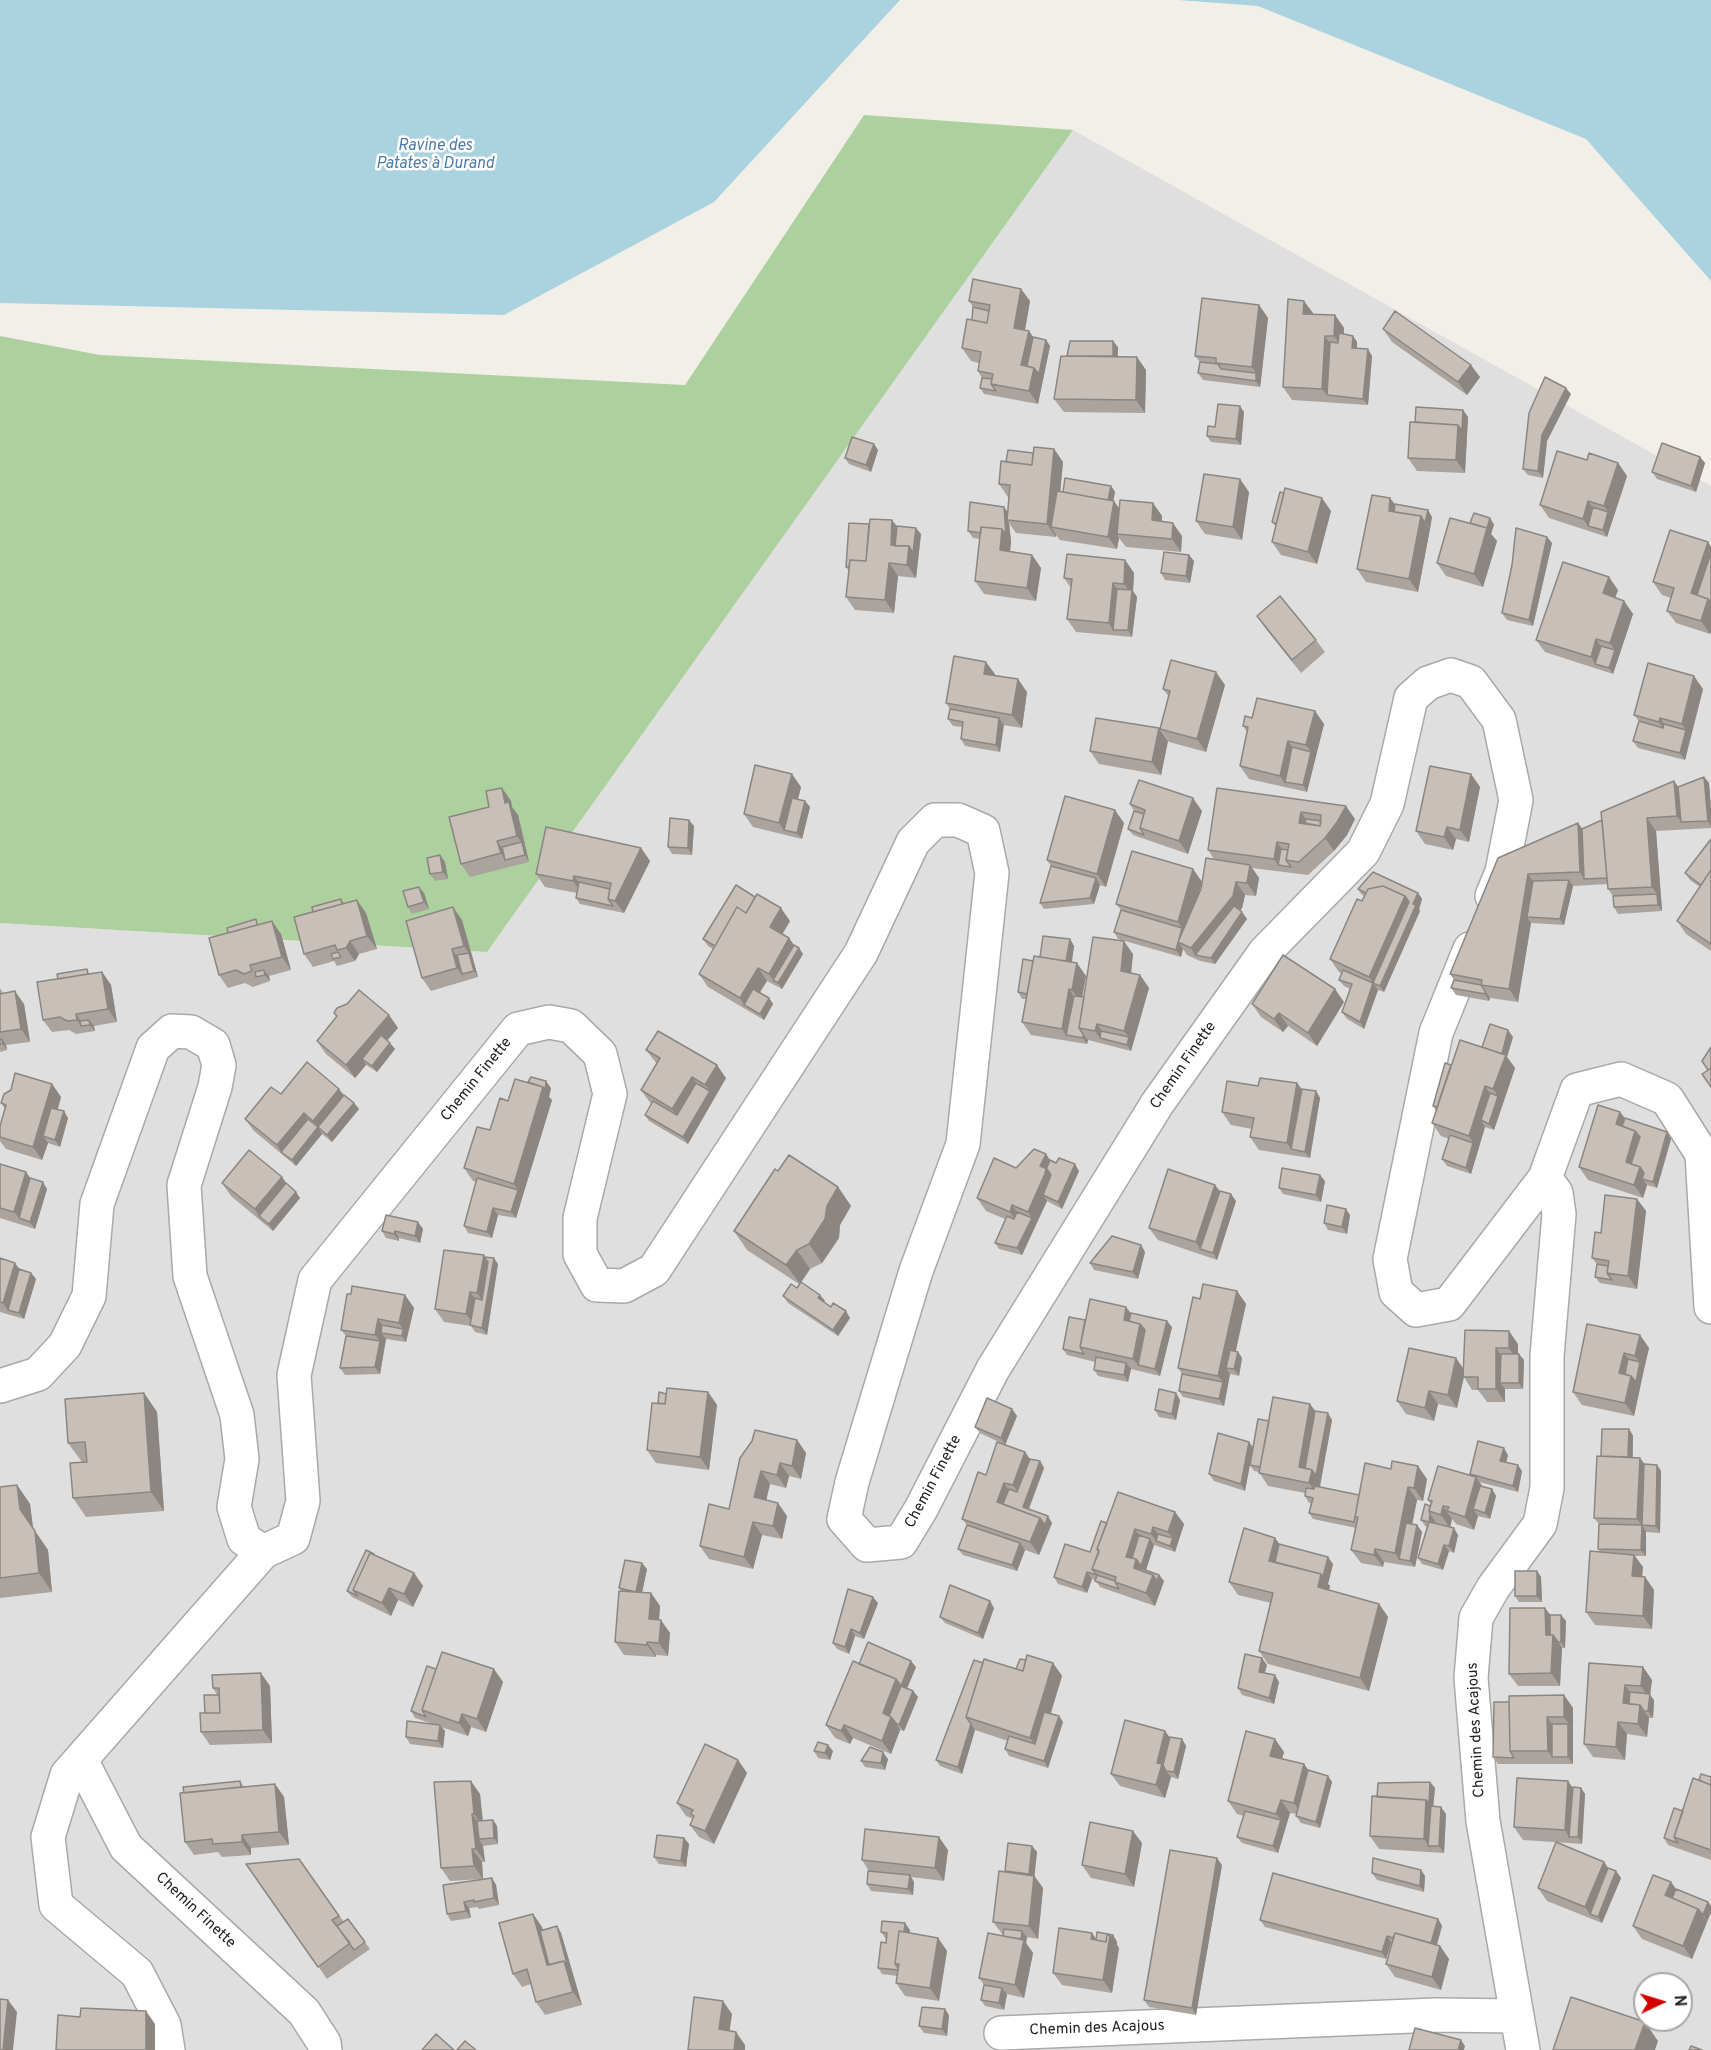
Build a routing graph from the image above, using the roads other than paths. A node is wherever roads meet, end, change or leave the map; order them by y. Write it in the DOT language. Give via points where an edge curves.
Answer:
graph roads {
  1 [pos="1545,1178"];
  2 [pos="1711,1307"];
  3 [pos="0,1386"];
  4 [pos="263,1552"];
  5 [pos="81,1760"];
  6 [pos="1517,2016"];
  7 [pos="1001,2033"];
  8 [pos="168,2050"];
  9 [pos="325,2050"];
  10 [pos="1523,2050"];
  1 -- 2 [label="street, Chemin Finette" via="1577,1090 1621,1079 1667,1099 1702,1154"];
  1 -- 4 [label="street, Chemin Finette" via="1449,1304 1416,1310 1396,1292 1390,1259 1436,1034 1502,872 1516,800 1499,720 1471,682 1452,675 1428,683 1411,698 1387,804 1363,852 1264,952 1157,1104 993,1369 901,1542 867,1545 844,1519 916,1271 963,1144 992,873 983,831 958,820 935,820 913,842 861,953 654,1270 624,1286 597,1285 580,1254 580,1218 610,1094 600,1054 571,1026 549,1022 518,1029 315,1280 294,1375 303,1501 292,1538"];
  1 -- 6 [label="street, Chemin des Acajous" via="1556,1193 1559,1214 1547,1356 1547,1488 1540,1524 1476,1618 1471,1678 1483,1821"];
  3 -- 4 [label="street" via="38,1374 65,1345 89,1296 97,1204 153,1048 172,1031 191,1032 213,1044 219,1065 215,1087 184,1185 190,1276 237,1415 242,1458 234,1507 244,1539"];
  4 -- 5 [label="street, Chemin Finette"];
  5 -- 8 [label="street, Chemin Finette" via="67,1775 48,1837 56,1905 137,1973 164,2025"];
  5 -- 9 [label="street, Chemin Finette" via="126,1847 304,2012"];
  6 -- 7 [label="street, Chemin des Acajous" via="1436,2015"];
  6 -- 10 [label="street, Chemin des Acajous"];
}
